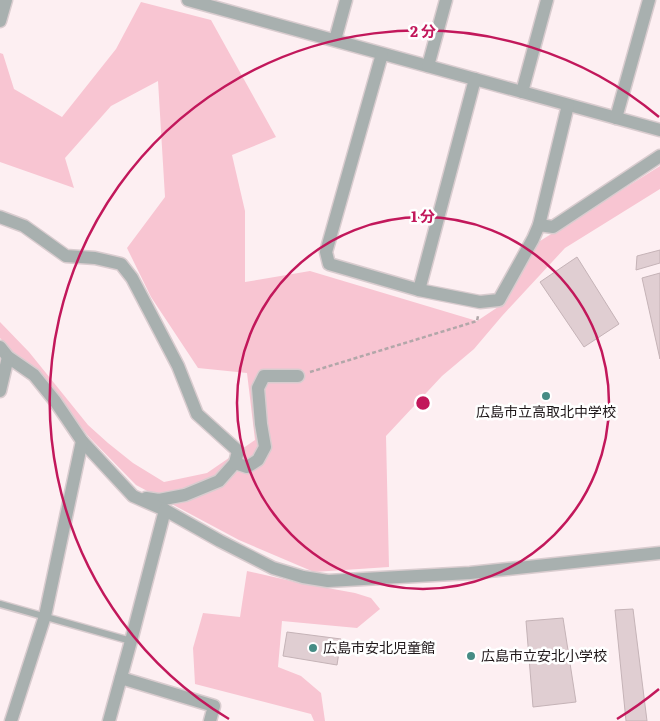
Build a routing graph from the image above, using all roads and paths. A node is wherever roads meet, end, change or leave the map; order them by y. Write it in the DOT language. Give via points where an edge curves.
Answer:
graph roads {
  1 [pos="6,0"];
  2 [pos="188,0"];
  3 [pos="346,0"];
  4 [pos="446,0"];
  5 [pos="547,0"];
  6 [pos="649,0"];
  7 [pos="233,6"];
  8 [pos="0,21"];
  9 [pos="335,40"];
  10 [pos="382,54"];
  11 [pos="428,66"];
  12 [pos="475,79"];
  13 [pos="522,92"];
  14 [pos="568,105"];
  15 [pos="616,118"];
  16 [pos="660,130"];
  17 [pos="660,156"];
  18 [pos="0,217"];
  19 [pos="539,225"];
  20 [pos="420,290"];
  21 [pos="480,302"];
  22 [pos="4,352"];
  23 [pos="298,376"];
  24 [pos="0,391"];
  25 [pos="82,441"];
  26 [pos="235,463"];
  27 [pos="133,496"];
  28 [pos="165,510"];
  29 [pos="660,553"];
  30 [pos="0,604"];
  31 [pos="45,616"];
  32 [pos="131,641"];
  33 [pos="121,678"];
  34 [pos="11,721"];
  35 [pos="109,721"];
  36 [pos="210,721"];
  1 -- 8 [label="street"];
  2 -- 7 [label="street"];
  3 -- 9 [label="street"];
  4 -- 11 [label="street"];
  5 -- 13 [label="street"];
  6 -- 15 [label="street"];
  7 -- 9 [label="street"];
  9 -- 10 [label="street"];
  10 -- 11 [label="street"];
  10 -- 20 [label="street" via="326,252 329,264"];
  11 -- 12 [label="street"];
  12 -- 13 [label="street"];
  12 -- 20 [label="street"];
  13 -- 14 [label="street"];
  14 -- 15 [label="street"];
  14 -- 19 [label="street"];
  15 -- 16 [label="street"];
  17 -- 19 [label="street" via="553,227"];
  18 -- 26 [label="street" via="24,226 66,256 121,264 132,278 173,357 197,414 238,451"];
  19 -- 21 [label="street" via="499,300"];
  20 -- 21 [label="street"];
  21 -- 23 [label="path" via="477,321"];
  22 -- 24 [label="street"];
  22 -- 25 [label="street" via="34,376"];
  23 -- 26 [label="street" via="264,376 258,388 265,447 258,460 247,467"];
  25 -- 27 [label="street"];
  25 -- 31 [label="street"];
  26 -- 27 [label="street" via="219,481 185,494 159,500"];
  27 -- 28 [label="street"];
  28 -- 29 [label="street" via="273,568 328,581 470,573"];
  28 -- 32 [label="street"];
  30 -- 31 [label="lane"];
  31 -- 32 [label="lane"];
  31 -- 34 [label="street"];
  32 -- 33 [label="street"];
  33 -- 35 [label="street"];
  33 -- 36 [label="street" via="214,706"];
}
